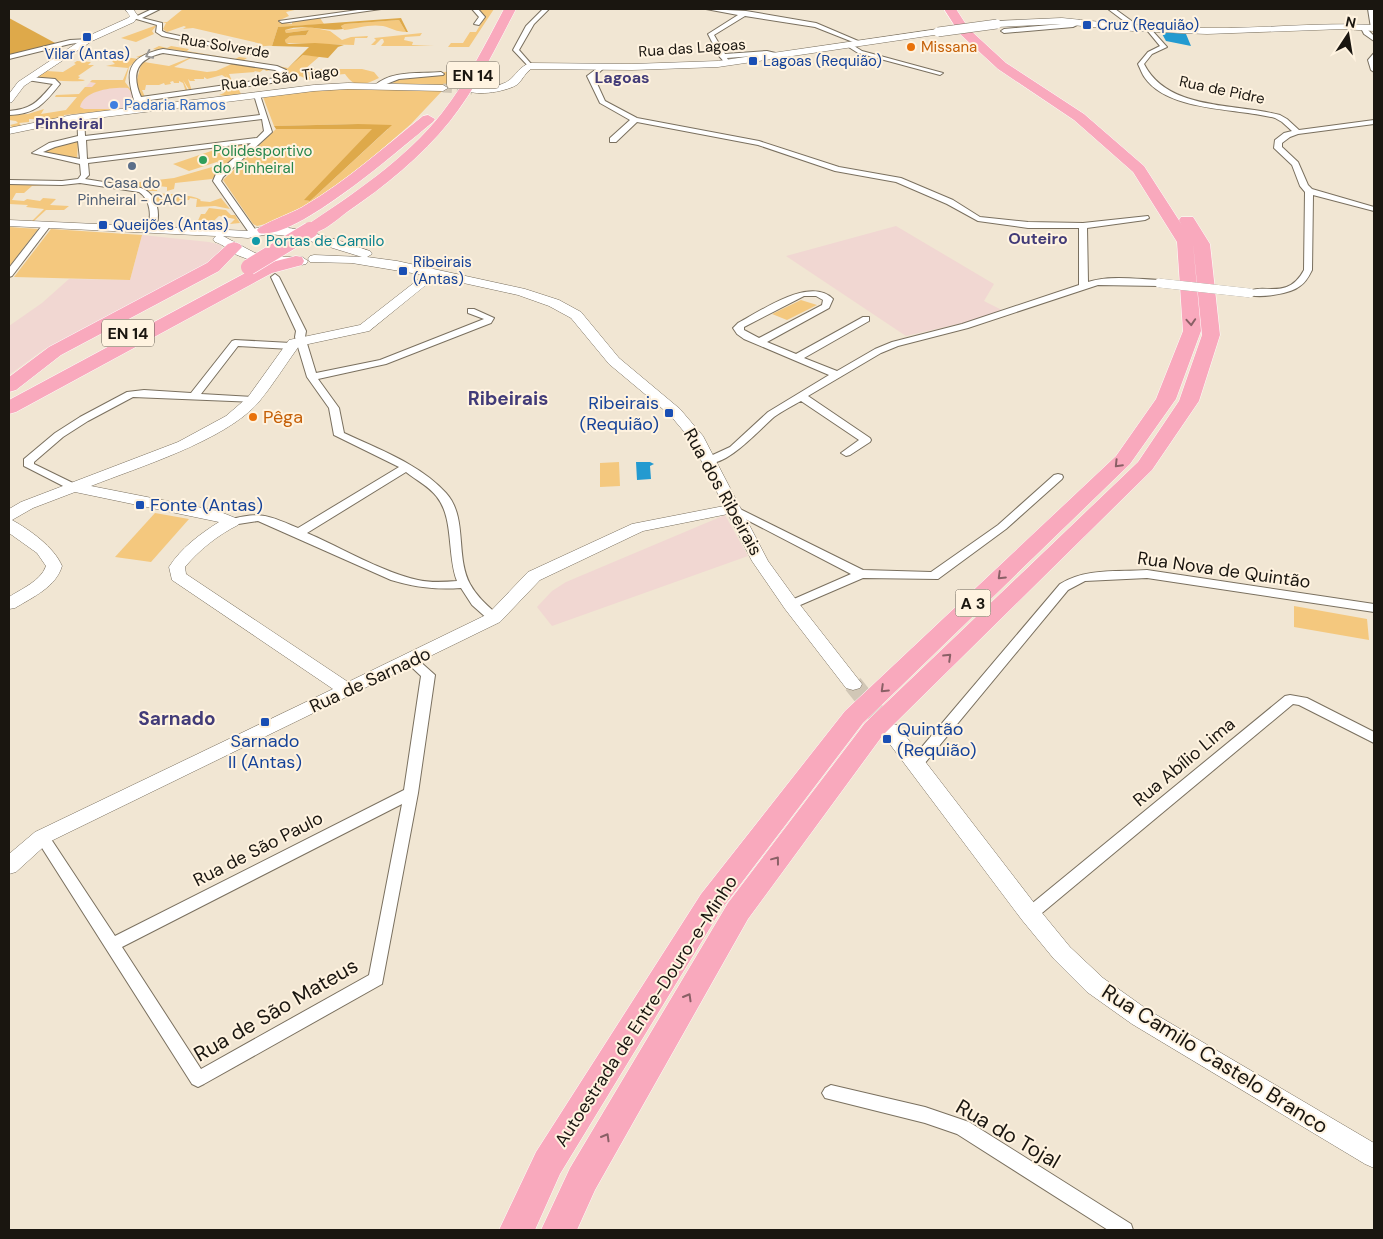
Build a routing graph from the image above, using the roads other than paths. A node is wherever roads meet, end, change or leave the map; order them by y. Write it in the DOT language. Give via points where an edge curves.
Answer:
graph roads {
  1 [pos="129,9"];
  2 [pos="157,9"];
  3 [pos="378,9"];
  4 [pos="475,9"];
  5 [pos="500,9"];
  6 [pos="510,9"];
  7 [pos="546,9"];
  8 [pos="709,9"];
  9 [pos="714,9"];
  10 [pos="950,9"];
  11 [pos="1111,9"];
  12 [pos="1371,9"];
  13 [pos="746,13"];
  14 [pos="135,18"];
  15 [pos="287,20"];
  16 [pos="950,20"];
  17 [pos="477,24"];
  18 [pos="1362,27"];
  19 [pos="1133,28"];
  20 [pos="1374,28"];
  21 [pos="1149,29"];
  22 [pos="1374,39"];
  23 [pos="88,40"];
  24 [pos="860,43"];
  25 [pos="849,45"];
  26 [pos="1374,55"];
  27 [pos="9,57"];
  28 [pos="246,57"];
  29 [pos="724,59"];
  30 [pos="528,67"];
  31 [pos="584,67"];
  32 [pos="601,68"];
  33 [pos="1374,70"];
  34 [pos="940,73"];
  35 [pos="441,74"];
  36 [pos="590,76"];
  37 [pos="29,79"];
  38 [pos="377,86"];
  39 [pos="443,88"];
  40 [pos="472,90"];
  41 [pos="257,95"];
  42 [pos="9,100"];
  43 [pos="140,104"];
  44 [pos="9,113"];
  45 [pos="80,117"];
  46 [pos="264,117"];
  47 [pos="446,117"];
  48 [pos="428,119"];
  49 [pos="635,120"];
  50 [pos="1374,122"];
  51 [pos="9,131"];
  52 [pos="1297,132"];
  53 [pos="82,139"];
  54 [pos="259,140"];
  55 [pos="613,140"];
  56 [pos="84,162"];
  57 [pos="80,181"];
  58 [pos="9,182"];
  59 [pos="1309,191"];
  60 [pos="1374,209"];
  61 [pos="1145,218"];
  62 [pos="9,223"];
  63 [pos="47,225"];
  64 [pos="1083,226"];
  65 [pos="151,228"];
  66 [pos="304,229"];
  67 [pos="180,230"];
  68 [pos="255,232"];
  69 [pos="328,241"];
  70 [pos="239,256"];
  71 [pos="305,260"];
  72 [pos="397,265"];
  73 [pos="9,274"];
  74 [pos="432,274"];
  75 [pos="275,277"];
  76 [pos="1084,285"];
  77 [pos="471,311"];
  78 [pos="866,319"];
  79 [pos="759,342"];
  80 [pos="296,343"];
  81 [pos="796,358"];
  82 [pos="837,375"];
  83 [pos="312,377"];
  84 [pos="9,388"];
  85 [pos="194,396"];
  86 [pos="801,396"];
  87 [pos="253,400"];
  88 [pos="9,406"];
  89 [pos="846,453"];
  90 [pos="708,461"];
  91 [pos="407,467"];
  92 [pos="1058,477"];
  93 [pos="73,487"];
  94 [pos="732,508"];
  95 [pos="9,516"];
  96 [pos="232,522"];
  97 [pos="9,524"];
  98 [pos="298,533"];
  99 [pos="861,574"];
  100 [pos="464,584"];
  101 [pos="9,604"];
  102 [pos="791,605"];
  103 [pos="1374,608"];
  104 [pos="494,618"];
  105 [pos="411,661"];
  106 [pos="854,684"];
  107 [pos="347,690"];
  108 [pos="890,730"];
  109 [pos="1374,738"];
  110 [pos="915,765"];
  111 [pos="411,793"];
  112 [pos="42,837"];
  113 [pos="9,866"];
  114 [pos="1030,914"];
  115 [pos="112,946"];
  116 [pos="831,1093"];
  117 [pos="1374,1156"];
  118 [pos="517,1230"];
  119 [pos="559,1230"];
  120 [pos="1124,1230"];
  1 -- 14 [label="main road"];
  2 -- 14 [label="street"];
  3 -- 15 [label="street"];
  4 -- 17 [label="street" via="482,18"];
  5 -- 48 [label="highway, EN 14"];
  6 -- 47 [label="highway, EN 14"];
  7 -- 30 [label="street" via="537,15 516,50"];
  8 -- 9 [label="street"];
  9 -- 13 [label="street"];
  10 -- 118 [label="highway, Autoestrada de Entre-Douro-e-Minho / A 3, one-way" via="964,31 1002,66 1079,117 1139,169 1185,242 1192,331 1166,399 1123,460 854,717 711,902 548,1163"];
  11 -- 19 [label="street"];
  12 -- 20 [label="street"];
  13 -- 24 [label="street" via="816,25"];
  13 -- 29 [label="street" via="710,34"];
  14 -- 23 [label="main road"];
  14 -- 28 [label="street" via="160,24 159,32 164,35 259,51"];
  16 -- 19 [label="main road, Rua das Lagoas, bridge" via="1001,27 1043,20"];
  16 -- 24 [label="main road, Rua das Lagoas"];
  119 -- 16 [label="highway, Autoestrada de Entre-Douro-e-Minho / A 3, one-way" via="582,1179 738,911 874,729 1145,466 1189,401 1210,335 1202,244 1155,169 1093,115 1013,64 978,30"];
  18 -- 20 [label="main road, Rua das Lagoas"];
  18 -- 21 [label="main road, Rua das Lagoas" via="1207,31"];
  18 -- 22 [label="street"];
  19 -- 21 [label="main road, Rua das Lagoas"];
  21 -- 52 [label="street, Rua de Pidre" via="1164,46 1150,53 1141,64 1151,82 1171,95 1187,100 1284,119"];
  23 -- 27 [label="street"];
  23 -- 37 [label="main road"];
  24 -- 25 [label="main road, Rua das Lagoas"];
  25 -- 29 [label="main road, Rua das Lagoas"];
  25 -- 34 [label="street" via="860,52"];
  26 -- 33 [label="street"];
  29 -- 32 [label="main road, Rua das Lagoas"];
  30 -- 31 [label="main road, Rua das Lagoas"];
  30 -- 40 [label="main road" via="511,84"];
  31 -- 32 [label="main road, Rua das Lagoas"];
  31 -- 36 [label="street"];
  32 -- 36 [label="street"];
  35 -- 38 [label="street, Rua de São Tiago" via="395,78"];
  36 -- 49 [label="street" via="602,102"];
  37 -- 42 [label="main road"];
  37 -- 44 [label="street" via="57,84 35,109"];
  38 -- 39 [label="main road, Rua de São Tiago"];
  38 -- 41 [label="main road, Rua de São Tiago" via="335,86"];
  41 -- 43 [label="main road, Rua de São Tiago"];
  41 -- 46 [label="street"];
  43 -- 43 [label="street, Rua Solverde, one-way" via="278,80 287,76 277,68 160,51 139,60 134,72 132,82"];
  43 -- 45 [label="main road, Rua de São Tiago"];
  45 -- 51 [label="main road, Rua de São Tiago"];
  45 -- 53 [label="street"];
  46 -- 53 [label="street"];
  46 -- 54 [label="street" via="268,130"];
  47 -- 66 [label="highway, EN 14" via="387,175 352,202"];
  47 -- 69 [label="highway" via="442,131 427,152 392,184 338,224"];
  48 -- 66 [label="highway, EN 14" via="406,147"];
  48 -- 68 [label="highway" via="336,191 290,222"];
  49 -- 55 [label="street"];
  49 -- 64 [label="street" via="759,143 838,168 898,180 978,218 1028,225"];
  50 -- 52 [label="street"];
  52 -- 59 [label="street" via="1281,139 1277,145 1295,164"];
  53 -- 56 [label="street"];
  53 -- 56 [label="street" via="52,145 36,153"];
  54 -- 56 [label="street"];
  54 -- 68 [label="street" via="217,181"];
  56 -- 57 [label="street" via="85,174"];
  57 -- 58 [label="street" via="62,184"];
  57 -- 65 [label="street" via="149,194 154,223"];
  59 -- 60 [label="street"];
  59 -- 76 [label="street, bridge" via="1308,258 1304,280 1294,288 1250,293 1125,280"];
  61 -- 64 [label="street"];
  62 -- 63 [label="main road"];
  63 -- 65 [label="main road"];
  63 -- 73 [label="street"];
  64 -- 76 [label="street" via="1081,266"];
  65 -- 67 [label="main road"];
  66 -- 70 [label="highway, EN 14, bridge"];
  67 -- 68 [label="main road"];
  67 -- 70 [label="main road" via="221,239"];
  68 -- 69 [label="main road" via="314,236"];
  68 -- 70 [label="main road" via="236,240"];
  69 -- 71 [label="main road" via="330,250"];
  69 -- 72 [label="main road"];
  70 -- 71 [label="main road" via="237,251"];
  70 -- 84 [label="highway, EN 14"];
  70 -- 88 [label="highway, EN 14"];
  71 -- 72 [label="main road" via="352,259"];
  71 -- 88 [label="highway" via="266,269"];
  72 -- 74 [label="main road"];
  74 -- 80 [label="main road" via="364,328"];
  74 -- 90 [label="main road, Rua dos Ribeirais" via="521,292 554,303 576,315 614,361 684,421 698,439"];
  75 -- 80 [label="street" via="301,331"];
  76 -- 82 [label="street" via="965,326 895,344"];
  77 -- 83 [label="street" via="487,316 488,321 383,362"];
  78 -- 81 [label="street"];
  79 -- 79 [label="street" via="738,328 802,294 818,293 828,299 826,306"];
  79 -- 81 [label="street"];
  80 -- 83 [label="street"];
  80 -- 85 [label="street" via="234,343"];
  80 -- 87 [label="main road"];
  81 -- 82 [label="street"];
  82 -- 86 [label="street"];
  83 -- 91 [label="street" via="334,408 339,435"];
  85 -- 87 [label="street"];
  85 -- 93 [label="street" via="144,393 122,398 59,435 28,461 29,466"];
  86 -- 89 [label="street" via="866,440"];
  86 -- 90 [label="street" via="772,414 734,448"];
  87 -- 93 [label="main road" via="231,419 183,445"];
  90 -- 94 [label="main road, Rua dos Ribeirais"];
  91 -- 98 [label="street"];
  91 -- 100 [label="street" via="436,488 452,514 458,568"];
  92 -- 99 [label="street" via="1002,527 934,576"];
  93 -- 95 [label="main road" via="26,505"];
  93 -- 96 [label="main road" via="218,516"];
  94 -- 99 [label="street"];
  94 -- 102 [label="main road, Rua dos Ribeirais" via="760,561"];
  94 -- 104 [label="main road, Rua de Sarnado" via="638,527 534,576"];
  96 -- 98 [label="street" via="259,518"];
  96 -- 107 [label="main road" via="184,557 177,566 178,576"];
  97 -- 101 [label="main road" via="47,552 56,568 52,576"];
  98 -- 100 [label="street" via="418,584"];
  99 -- 102 [label="street"];
  100 -- 104 [label="street" via="476,602"];
  102 -- 106 [label="main road, Rua dos Ribeirais"];
  103 -- 110 [label="street, Rua Nova de Quintão" via="1147,574 1084,577 1064,587"];
  104 -- 105 [label="main road, Rua de Sarnado"];
  105 -- 107 [label="main road, Rua de Sarnado"];
  105 -- 111 [label="street" via="428,675"];
  107 -- 112 [label="main road, Rua de Sarnado"];
  108 -- 110 [label="main road"];
  109 -- 114 [label="street, Rua Abílio Lima" via="1302,701 1290,700"];
  110 -- 114 [label="main road, Rua Camilo Castelo Branco"];
  111 -- 115 [label="street, Rua de São Paulo"];
  111 -- 115 [label="street, Rua de São Mateus" via="376,979 198,1079"];
  112 -- 113 [label="main road, Rua de Sarnado"];
  112 -- 115 [label="street"];
  114 -- 117 [label="main road, Rua Camilo Castelo Branco" via="1076,968 1112,999"];
  116 -- 120 [label="street, Rua do Tojal" via="925,1115 963,1128"];
}
